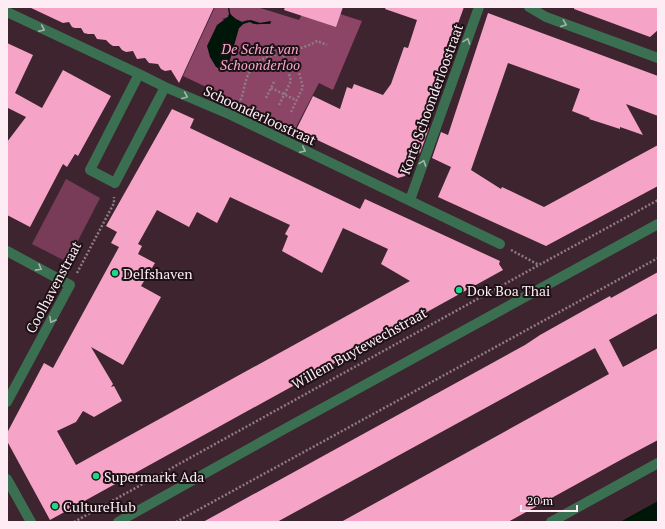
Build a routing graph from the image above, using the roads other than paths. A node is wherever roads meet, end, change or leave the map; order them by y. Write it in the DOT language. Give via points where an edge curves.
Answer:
graph roads {
  1 [pos="479,7"];
  2 [pos="529,7"];
  3 [pos="7,12"];
  4 [pos="658,58"];
  5 [pos="139,74"];
  6 [pos="165,87"];
  7 [pos="410,200"];
  8 [pos="658,224"];
  9 [pos="500,244"];
  10 [pos="7,251"];
  11 [pos="7,402"];
  12 [pos="658,463"];
  13 [pos="7,479"];
  14 [pos="31,522"];
  15 [pos="118,522"];
  16 [pos="551,522"];
  7 -- 1 [label="street, Korte Schoonderloostraat, one-way"];
  2 -- 4 [label="street, one-way" via="546,17"];
  3 -- 5 [label="street, Schoonderloostraat, one-way"];
  5 -- 6 [label="street, Schoonderloostraat"];
  5 -- 6 [label="street" via="90,170 115,183"];
  6 -- 7 [label="street, Schoonderloostraat, one-way"];
  7 -- 9 [label="street, Schoonderloostraat"];
  8 -- 15 [label="street"];
  10 -- 11 [label="street, Coolhavenstraat, one-way" via="70,286"];
  12 -- 16 [label="street"];
  13 -- 14 [label="street"];
}
